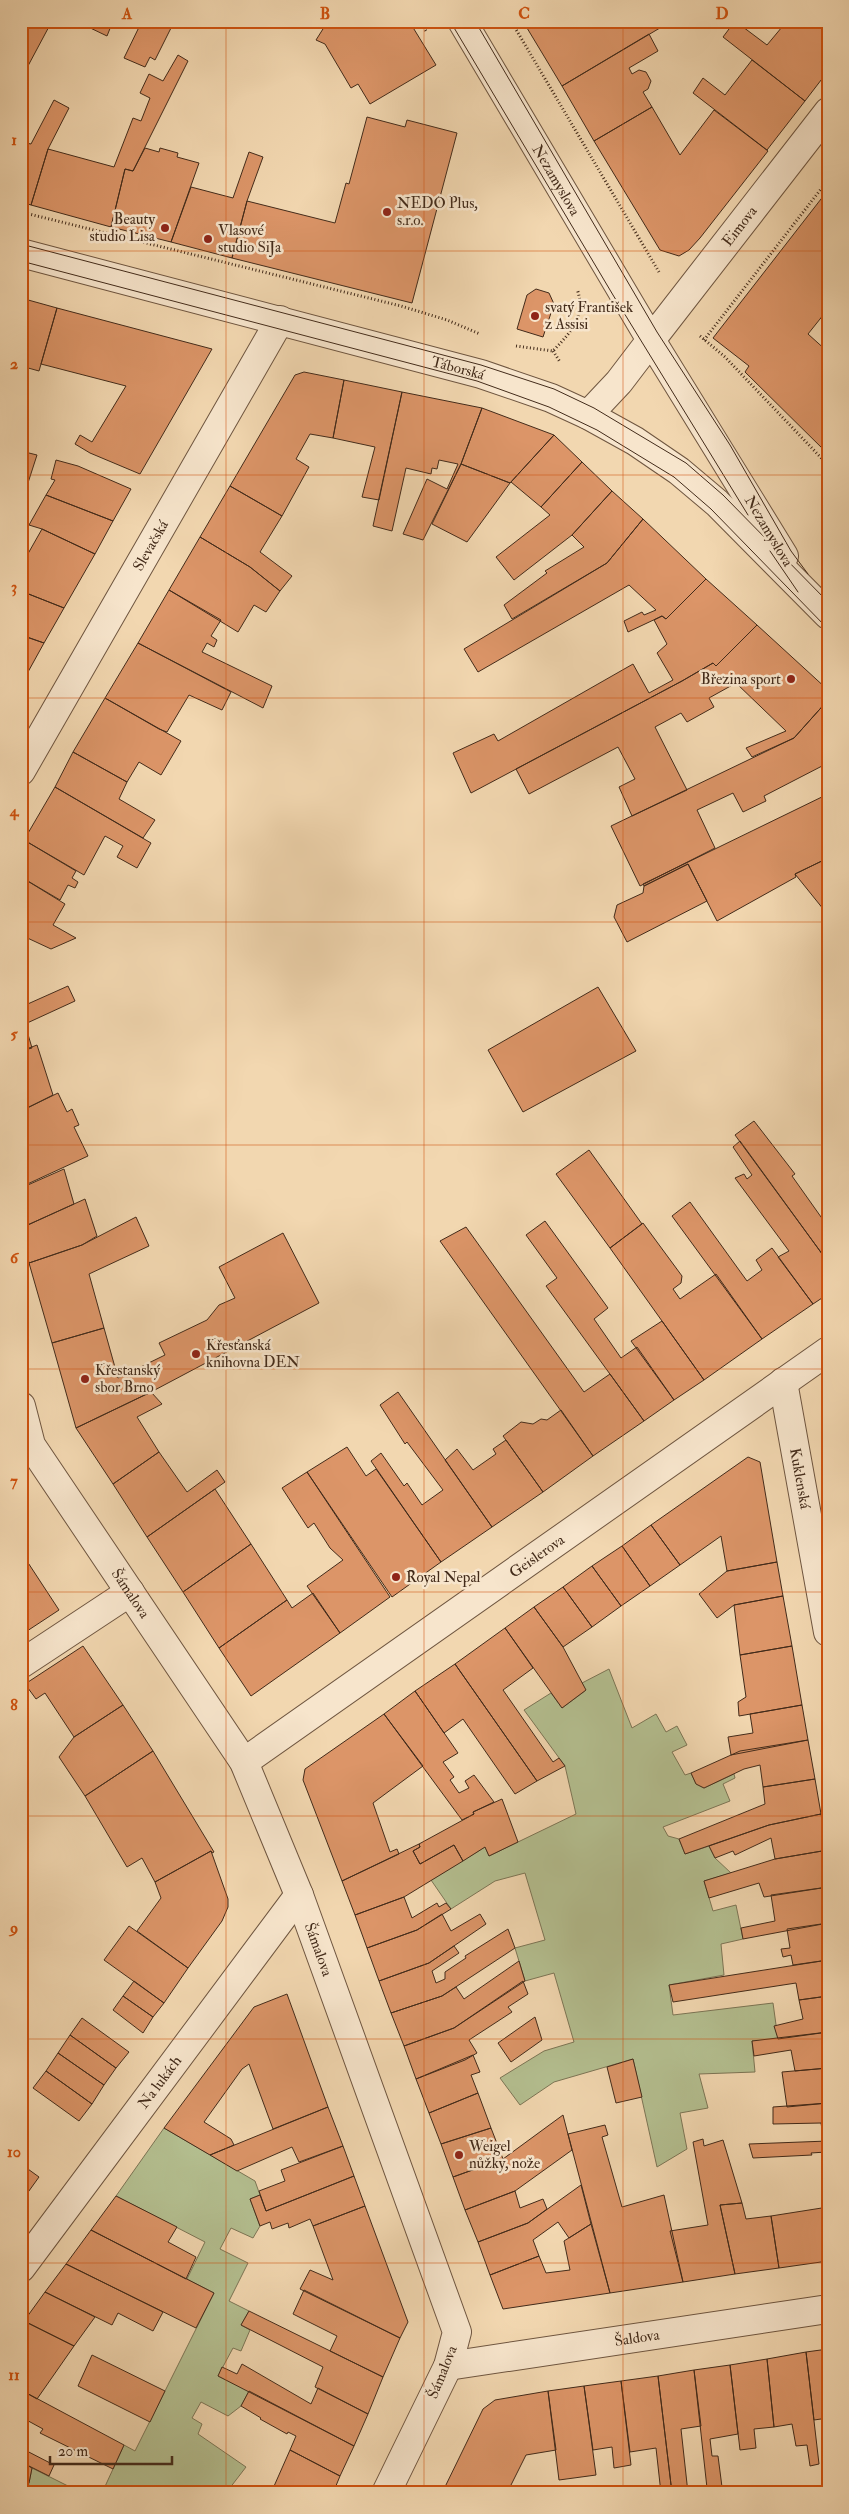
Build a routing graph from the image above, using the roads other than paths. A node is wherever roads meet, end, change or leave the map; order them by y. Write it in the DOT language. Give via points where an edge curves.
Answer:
graph roads {
  1 [pos="462,21"];
  2 [pos="828,112"];
  3 [pos="21,253"];
  4 [pos="280,320"];
  5 [pos="651,340"];
  6 [pos="588,415"];
  7 [pos="807,594"];
  8 [pos="828,615"];
  9 [pos="21,771"];
  10 [pos="828,1351"];
  11 [pos="783,1382"];
  12 [pos="21,1406"];
  13 [pos="26,1442"];
  14 [pos="130,1592"];
  15 [pos="828,1632"];
  16 [pos="21,1664"];
  17 [pos="244,1762"];
  18 [pos="299,1895"];
  19 [pos="21,2268"];
  20 [pos="828,2309"];
  21 [pos="448,2366"];
  22 [pos="386,2493"];
  1 -- 5 [label="street, Nezamyslova"];
  2 -- 5 [label="street, Eimova"];
  3 -- 4 [label="street, Táborská"];
  4 -- 6 [label="street, Táborská" via="481,374 551,398"];
  4 -- 9 [label="street, Slevačská"];
  5 -- 6 [label="street" via="619,382"];
  5 -- 7 [label="street, Nezamyslova"];
  6 -- 7 [label="street, Táborská" via="680,471 717,503"];
  7 -- 8 [label="street, Táborská"];
  10 -- 11 [label="street, Geislerova"];
  11 -- 15 [label="street, Kuklenská"];
  11 -- 17 [label="street, Geislerova"];
  12 -- 13 [label="street, Šámalova"];
  13 -- 14 [label="street, Šámalova"];
  14 -- 16 [label="street"];
  14 -- 17 [label="street, Šámalova"];
  17 -- 18 [label="street, Šámalova"];
  18 -- 19 [label="street, Na lukách"];
  18 -- 21 [label="street, Šámalova" via="457,2332"];
  20 -- 21 [label="street, Šaldova"];
  21 -- 22 [label="street, Šámalova"];
}
